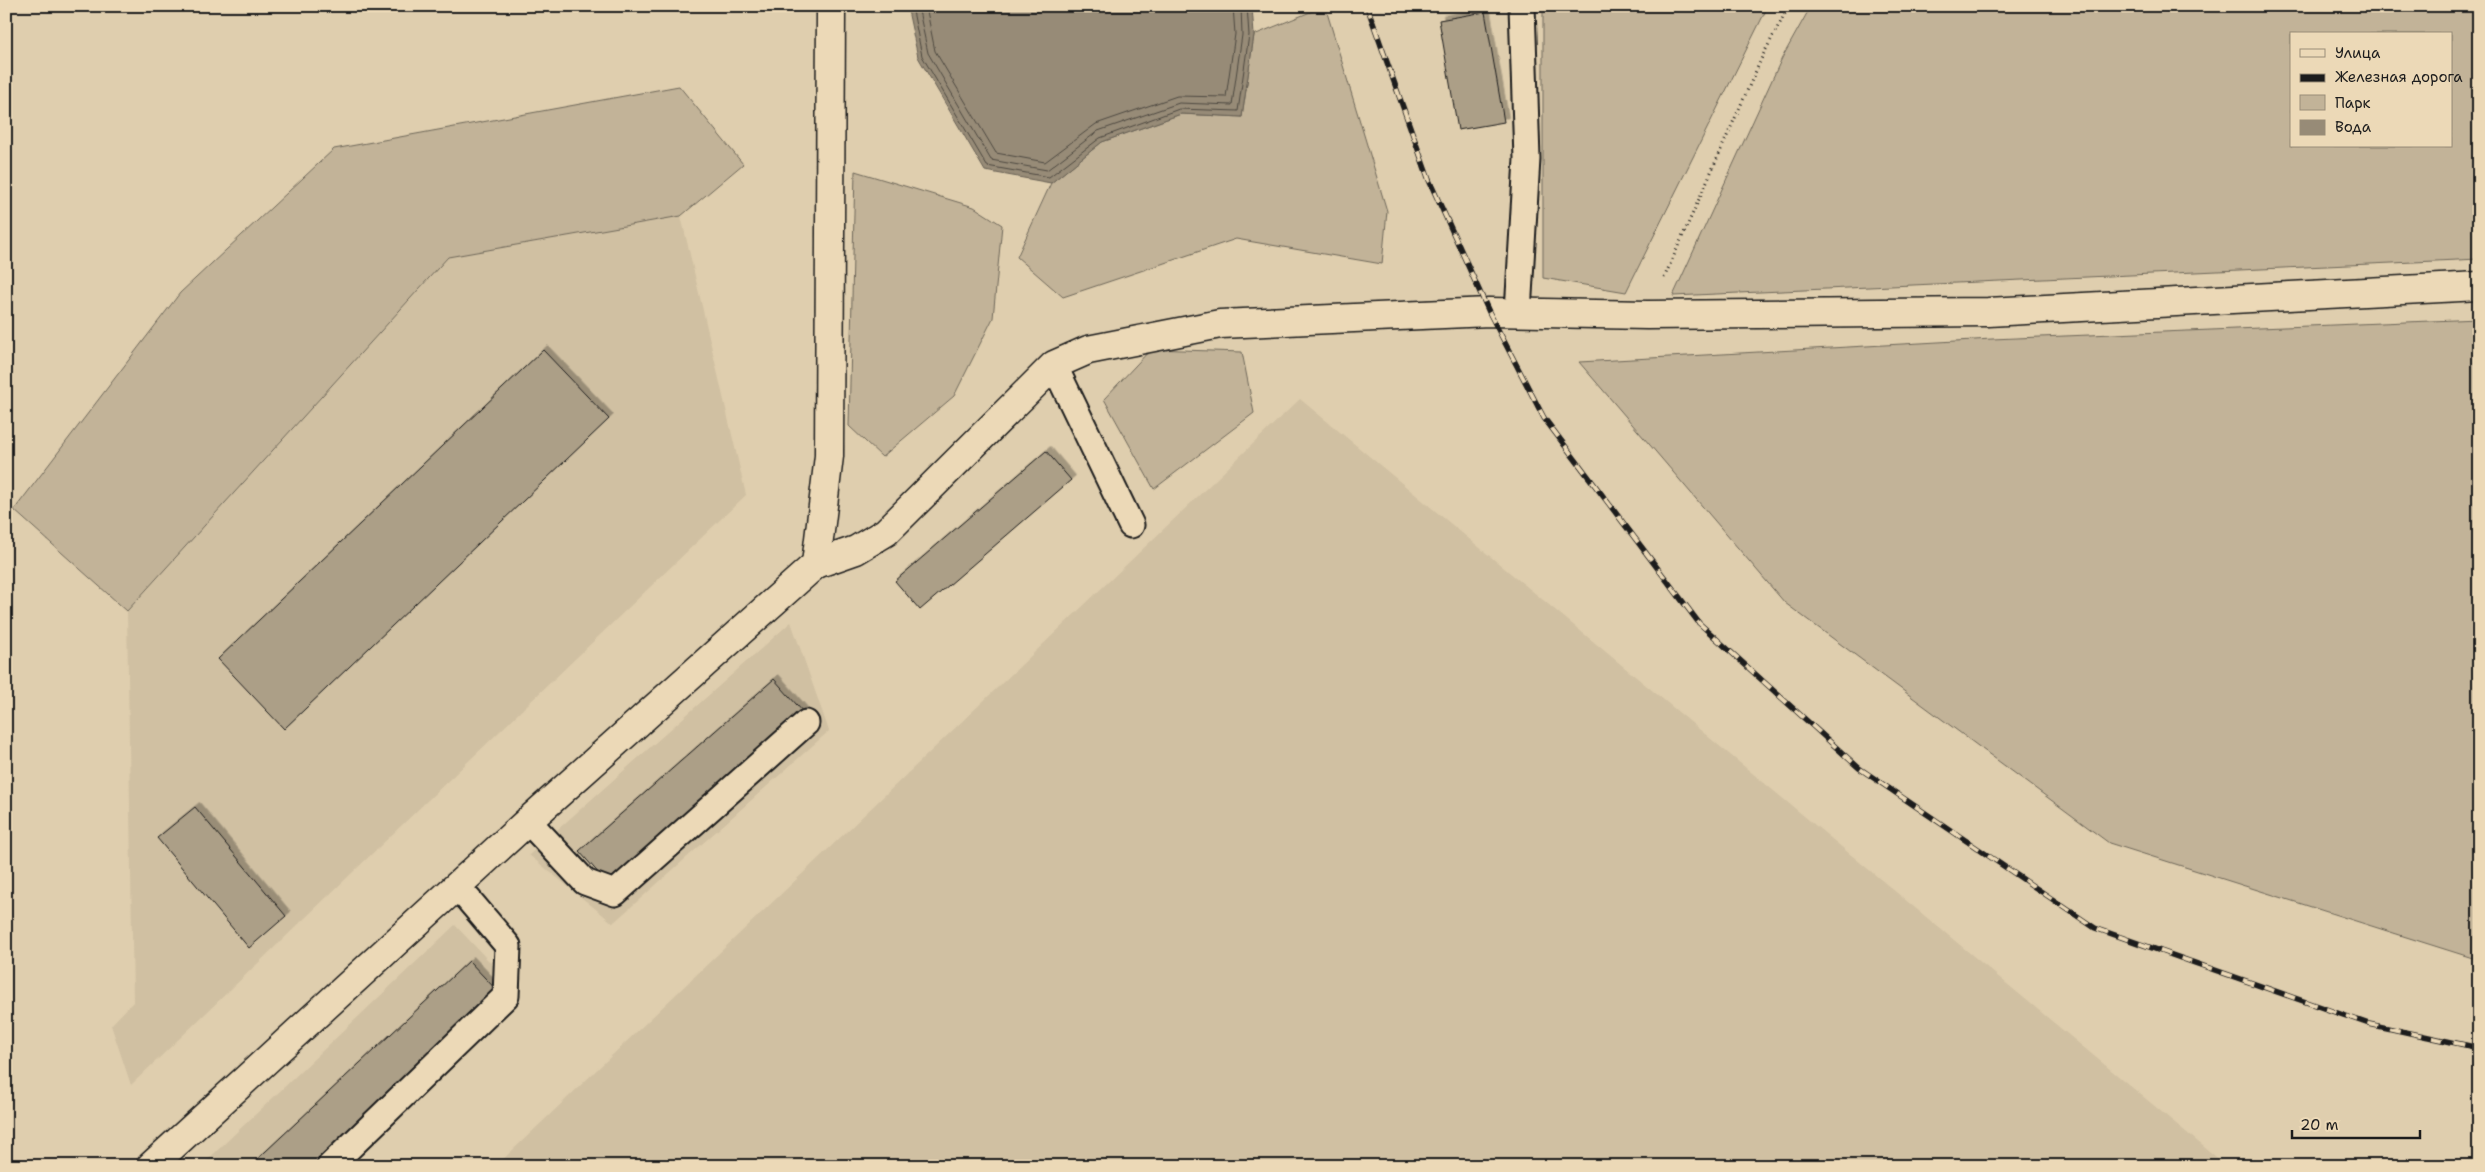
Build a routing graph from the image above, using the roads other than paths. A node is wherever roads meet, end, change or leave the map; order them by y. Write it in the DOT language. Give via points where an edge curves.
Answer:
graph roads {
  1 [pos="831,6"];
  2 [pos="1522,6"];
  3 [pos="2479,286"];
  4 [pos="1518,312"];
  5 [pos="1054,365"];
  6 [pos="1131,525"];
  7 [pos="816,564"];
  8 [pos="806,723"];
  9 [pos="528,821"];
  10 [pos="457,886"];
  11 [pos="151,1166"];
  12 [pos="330,1166"];
  1 -- 7 [label="street" via="829,456"];
  2 -- 4 [label="lane" via="1527,159"];
  3 -- 4 [label="street" via="1988,312 1647,315"];
  4 -- 5 [label="street" via="1220,324 1088,350"];
  5 -- 6 [label="lane"];
  5 -- 7 [label="street" via="886,532 856,550"];
  7 -- 9 [label="street"];
  8 -- 9 [label="lane" via="615,893 585,882"];
  9 -- 10 [label="street"];
  10 -- 11 [label="street"];
  10 -- 12 [label="lane" via="508,946 506,996"];
}
